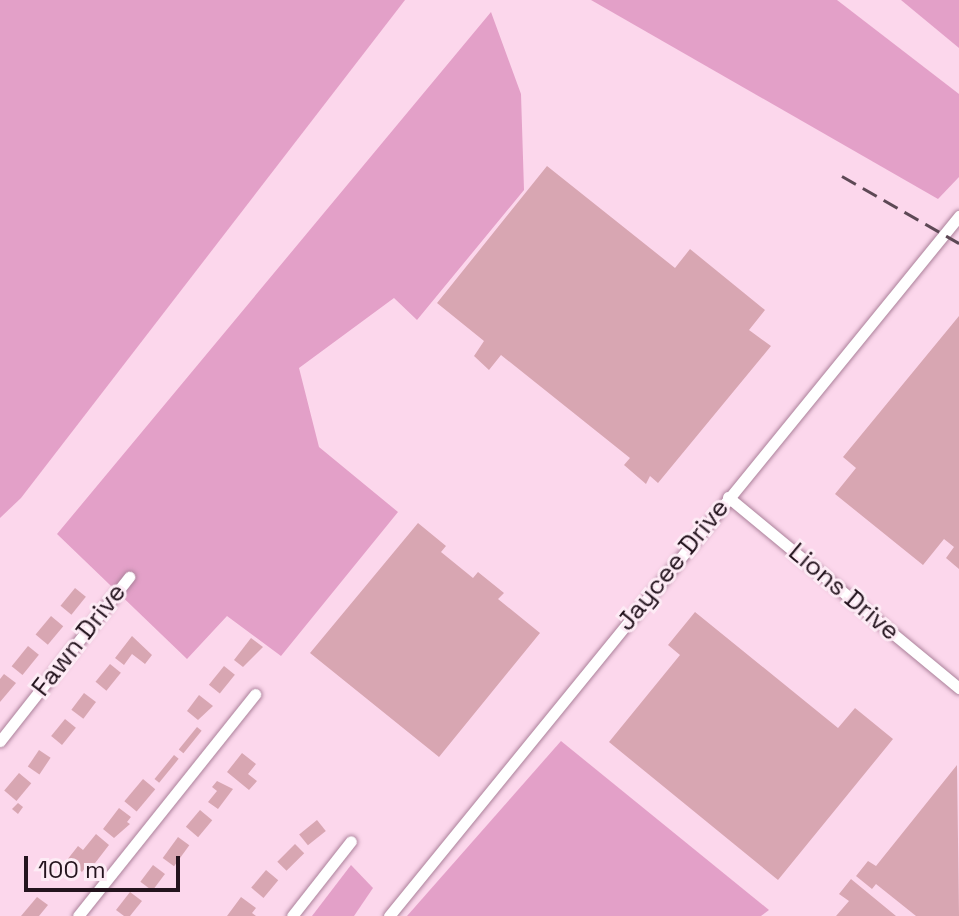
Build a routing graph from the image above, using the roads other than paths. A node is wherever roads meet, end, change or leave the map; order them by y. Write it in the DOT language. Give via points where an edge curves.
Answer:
graph roads {
  1 [pos="959,216"];
  2 [pos="728,497"];
  3 [pos="129,577"];
  4 [pos="959,688"];
  5 [pos="255,694"];
  6 [pos="0,741"];
  7 [pos="351,841"];
  8 [pos="78,916"];
  9 [pos="292,916"];
  10 [pos="389,916"];
  1 -- 2 [label="street, Jaycee Drive"];
  2 -- 4 [label="street, Lions Drive"];
  2 -- 10 [label="street, Jaycee Drive"];
  3 -- 6 [label="street, Fawn Drive"];
  5 -- 8 [label="street"];
  7 -- 9 [label="street"];
}
